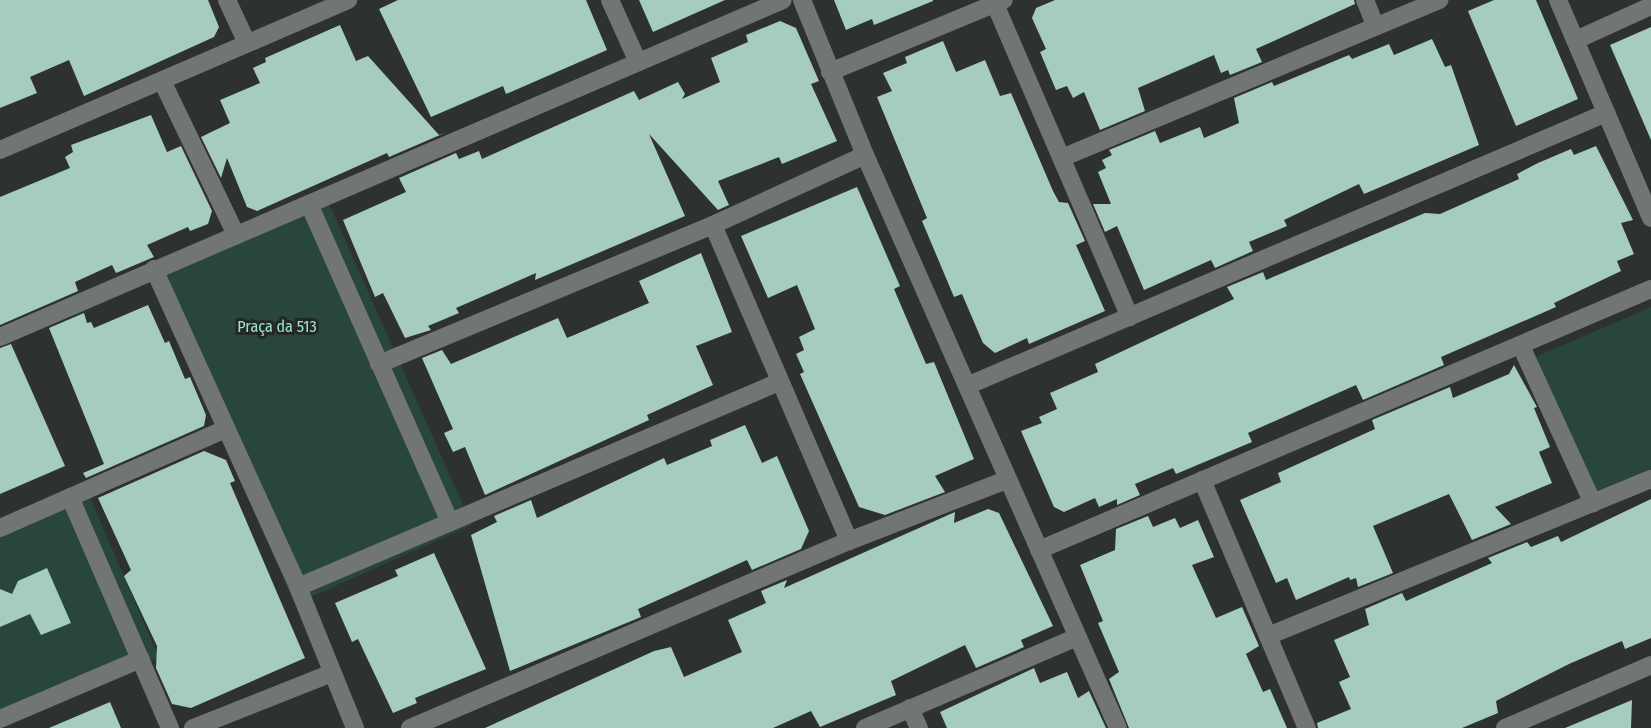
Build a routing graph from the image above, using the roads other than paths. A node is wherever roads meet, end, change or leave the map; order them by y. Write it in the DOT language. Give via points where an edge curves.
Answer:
graph roads {
  1 [pos="228,0"];
  2 [pos="348,0"];
  3 [pos="610,0"];
  4 [pos="783,0"];
  5 [pos="802,0"];
  6 [pos="1365,0"];
  7 [pos="1439,0"];
  8 [pos="1558,0"];
  9 [pos="1000,2"];
  10 [pos="1651,6"];
  11 [pos="1375,25"];
  12 [pos="1576,40"];
  13 [pos="247,44"];
  14 [pos="638,62"];
  15 [pos="830,72"];
  16 [pos="163,83"];
  17 [pos="1606,113"];
  18 [pos="0,150"];
  19 [pos="865,155"];
  20 [pos="1064,157"];
  21 [pos="309,204"];
  22 [pos="1651,218"];
  23 [pos="713,225"];
  24 [pos="236,235"];
  25 [pos="154,269"];
  26 [pos="1651,289"];
  27 [pos="1130,317"];
  28 [pos="0,336"];
  29 [pos="1521,346"];
  30 [pos="379,364"];
  31 [pos="779,382"];
  32 [pos="969,385"];
  33 [pos="226,429"];
  34 [pos="1651,479"];
  35 [pos="1006,480"];
  36 [pos="1202,480"];
  37 [pos="70,496"];
  38 [pos="1593,503"];
  39 [pos="450,522"];
  40 [pos="0,528"];
  41 [pos="849,541"];
  42 [pos="1039,550"];
  43 [pos="298,587"];
  44 [pos="1268,636"];
  45 [pos="1077,637"];
  46 [pos="141,660"];
  47 [pos="1651,665"];
  48 [pos="332,673"];
  49 [pos="910,708"];
  50 [pos="0,719"];
  51 [pos="170,728"];
  52 [pos="194,728"];
  53 [pos="355,728"];
  54 [pos="410,728"];
  55 [pos="866,728"];
  56 [pos="919,728"];
  57 [pos="1118,728"];
  58 [pos="1307,728"];
  59 [pos="1504,728"];
  1 -- 13 [label="street"];
  2 -- 13 [label="street"];
  3 -- 14 [label="street"];
  4 -- 14 [label="street"];
  5 -- 15 [label="street"];
  6 -- 11 [label="street"];
  7 -- 11 [label="street"];
  8 -- 12 [label="street"];
  9 -- 15 [label="street"];
  9 -- 20 [label="street"];
  10 -- 12 [label="street"];
  11 -- 20 [label="street"];
  12 -- 17 [label="street"];
  13 -- 16 [label="street"];
  14 -- 21 [label="street"];
  15 -- 19 [label="street"];
  16 -- 18 [label="street"];
  16 -- 24 [label="street"];
  17 -- 22 [label="street"];
  17 -- 27 [label="street"];
  19 -- 23 [label="street"];
  19 -- 32 [label="street"];
  20 -- 27 [label="street"];
  21 -- 24 [label="street"];
  21 -- 30 [label="street"];
  23 -- 30 [label="street"];
  23 -- 31 [label="street"];
  24 -- 25 [label="street"];
  25 -- 28 [label="street"];
  25 -- 33 [label="street"];
  26 -- 29 [label="street"];
  27 -- 32 [label="street"];
  29 -- 36 [label="street"];
  29 -- 38 [label="street"];
  30 -- 39 [label="street"];
  31 -- 39 [label="street"];
  31 -- 41 [label="street"];
  32 -- 35 [label="street"];
  33 -- 37 [label="street"];
  33 -- 43 [label="street"];
  34 -- 38 [label="street"];
  35 -- 41 [label="street"];
  35 -- 42 [label="street"];
  36 -- 42 [label="street"];
  36 -- 44 [label="street"];
  37 -- 40 [label="street"];
  37 -- 46 [label="street"];
  38 -- 44 [label="street"];
  39 -- 43 [label="street"];
  41 -- 54 [label="street"];
  42 -- 45 [label="street"];
  43 -- 48 [label="street"];
  44 -- 58 [label="street"];
  45 -- 49 [label="street"];
  45 -- 57 [label="street"];
  46 -- 50 [label="street"];
  46 -- 51 [label="street"];
  47 -- 59 [label="street"];
  48 -- 52 [label="street"];
  48 -- 53 [label="street"];
  49 -- 55 [label="street"];
  49 -- 56 [label="street"];
}
